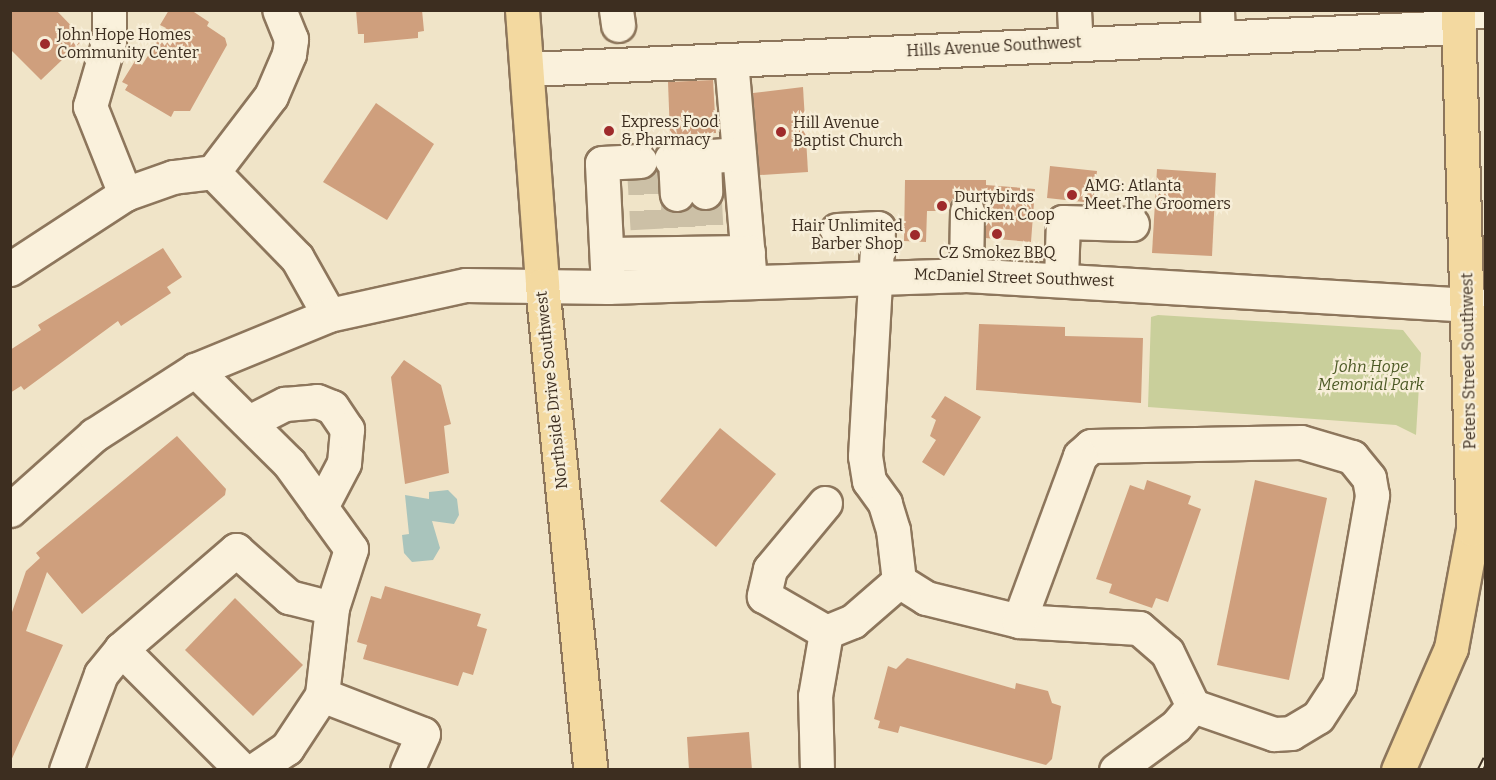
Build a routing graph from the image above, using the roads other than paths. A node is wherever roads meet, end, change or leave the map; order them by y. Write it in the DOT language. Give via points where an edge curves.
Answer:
graph roads {
  1 [pos="109,10"];
  2 [pos="279,10"];
  3 [pos="522,10"];
  4 [pos="1074,10"];
  5 [pos="1465,15"];
  6 [pos="1339,22"];
  7 [pos="1218,24"];
  8 [pos="1076,44"];
  9 [pos="731,60"];
  10 [pos="529,69"];
  11 [pos="739,154"];
  12 [pos="672,159"];
  13 [pos="213,172"];
  14 [pos="691,193"];
  15 [pos="125,194"];
  16 [pos="967,211"];
  17 [pos="1132,224"];
  18 [pos="837,230"];
  19 [pos="607,254"];
  20 [pos="749,267"];
  21 [pos="10,269"];
  22 [pos="875,275"];
  23 [pos="966,275"];
  24 [pos="1061,278"];
  25 [pos="542,285"];
  26 [pos="608,287"];
  27 [pos="1476,304"];
  28 [pos="329,315"];
  29 [pos="195,370"];
  30 [pos="250,421"];
  31 [pos="825,503"];
  32 [pos="321,507"];
  33 [pos="10,510"];
  34 [pos="899,581"];
  35 [pos="332,608"];
  36 [pos="1019,621"];
  37 [pos="826,632"];
  38 [pos="121,649"];
  39 [pos="322,695"];
  40 [pos="1193,706"];
  41 [pos="66,770"];
  42 [pos="242,770"];
  43 [pos="254,770"];
  44 [pos="407,770"];
  45 [pos="590,770"];
  46 [pos="817,770"];
  47 [pos="1116,770"];
  48 [pos="1398,770"];
  1 -- 15 [label="street" via="109,41 90,106"];
  2 -- 13 [label="street" via="291,39 289,54 271,96"];
  3 -- 10 [label="main road, Northside Drive Southwest"];
  4 -- 8 [label="street"];
  5 -- 6 [label="street, Hills Avenue Southwest"];
  5 -- 27 [label="main road, Peters Street Southwest"];
  6 -- 7 [label="street, Hills Avenue Southwest"];
  7 -- 8 [label="street, Hills Avenue Southwest"];
  8 -- 9 [label="street, Hills Avenue Southwest"];
  9 -- 10 [label="street, Hills Avenue Southwest"];
  9 -- 11 [label="street"];
  10 -- 25 [label="main road, Northside Drive Southwest"];
  11 -- 12 [label="street"];
  11 -- 20 [label="street"];
  12 -- 14 [label="street"];
  12 -- 19 [label="street" via="602,163"];
  13 -- 15 [label="street" via="173,177"];
  13 -- 28 [label="street" via="297,258"];
  15 -- 21 [label="street"];
  16 -- 23 [label="street"];
  17 -- 24 [label="street" via="1063,222"];
  18 -- 22 [label="street" via="878,228"];
  19 -- 20 [label="street" via="678,240"];
  19 -- 26 [label="street"];
  20 -- 22 [label="street, McDaniel Street Southwest"];
  20 -- 26 [label="street, McDaniel Street Southwest"];
  22 -- 23 [label="street, McDaniel Street Southwest"];
  22 -- 34 [label="street" via="866,456 869,481 885,503 893,530"];
  23 -- 24 [label="street, McDaniel Street Southwest"];
  24 -- 27 [label="street, McDaniel Street Southwest"];
  25 -- 26 [label="street, McDaniel Street Southwest"];
  25 -- 28 [label="street, McDaniel Street Southwest" via="466,285"];
  25 -- 45 [label="main road, Northside Drive Southwest"];
  27 -- 48 [label="main road, Peters Street Southwest" via="1473,529 1466,588 1451,648"];
  28 -- 29 [label="street, McDaniel Street Southwest"];
  29 -- 30 [label="street" via="210,391"];
  29 -- 33 [label="street, McDaniel Street Southwest" via="93,435"];
  30 -- 32 [label="street"];
  30 -- 32 [label="street" via="285,404 317,401 332,407 347,429 344,463"];
  31 -- 37 [label="street" via="770,569 764,596"];
  32 -- 35 [label="street" via="351,549"];
  34 -- 36 [label="street" via="926,598"];
  34 -- 37 [label="street" via="853,621"];
  35 -- 38 [label="street" via="289,597 236,550"];
  35 -- 39 [label="street"];
  36 -- 40 [label="street" via="1139,628 1167,652"];
  36 -- 40 [label="street" via="1080,456 1091,446 1301,442 1352,457 1369,478 1372,495 1339,685 1318,717 1291,733 1274,734"];
  37 -- 46 [label="street" via="815,696"];
  38 -- 41 [label="street" via="101,674"];
  38 -- 42 [label="street"];
  39 -- 43 [label="street" via="287,748"];
  39 -- 44 [label="street" via="423,734"];
  40 -- 47 [label="street" via="1176,726"];
}
